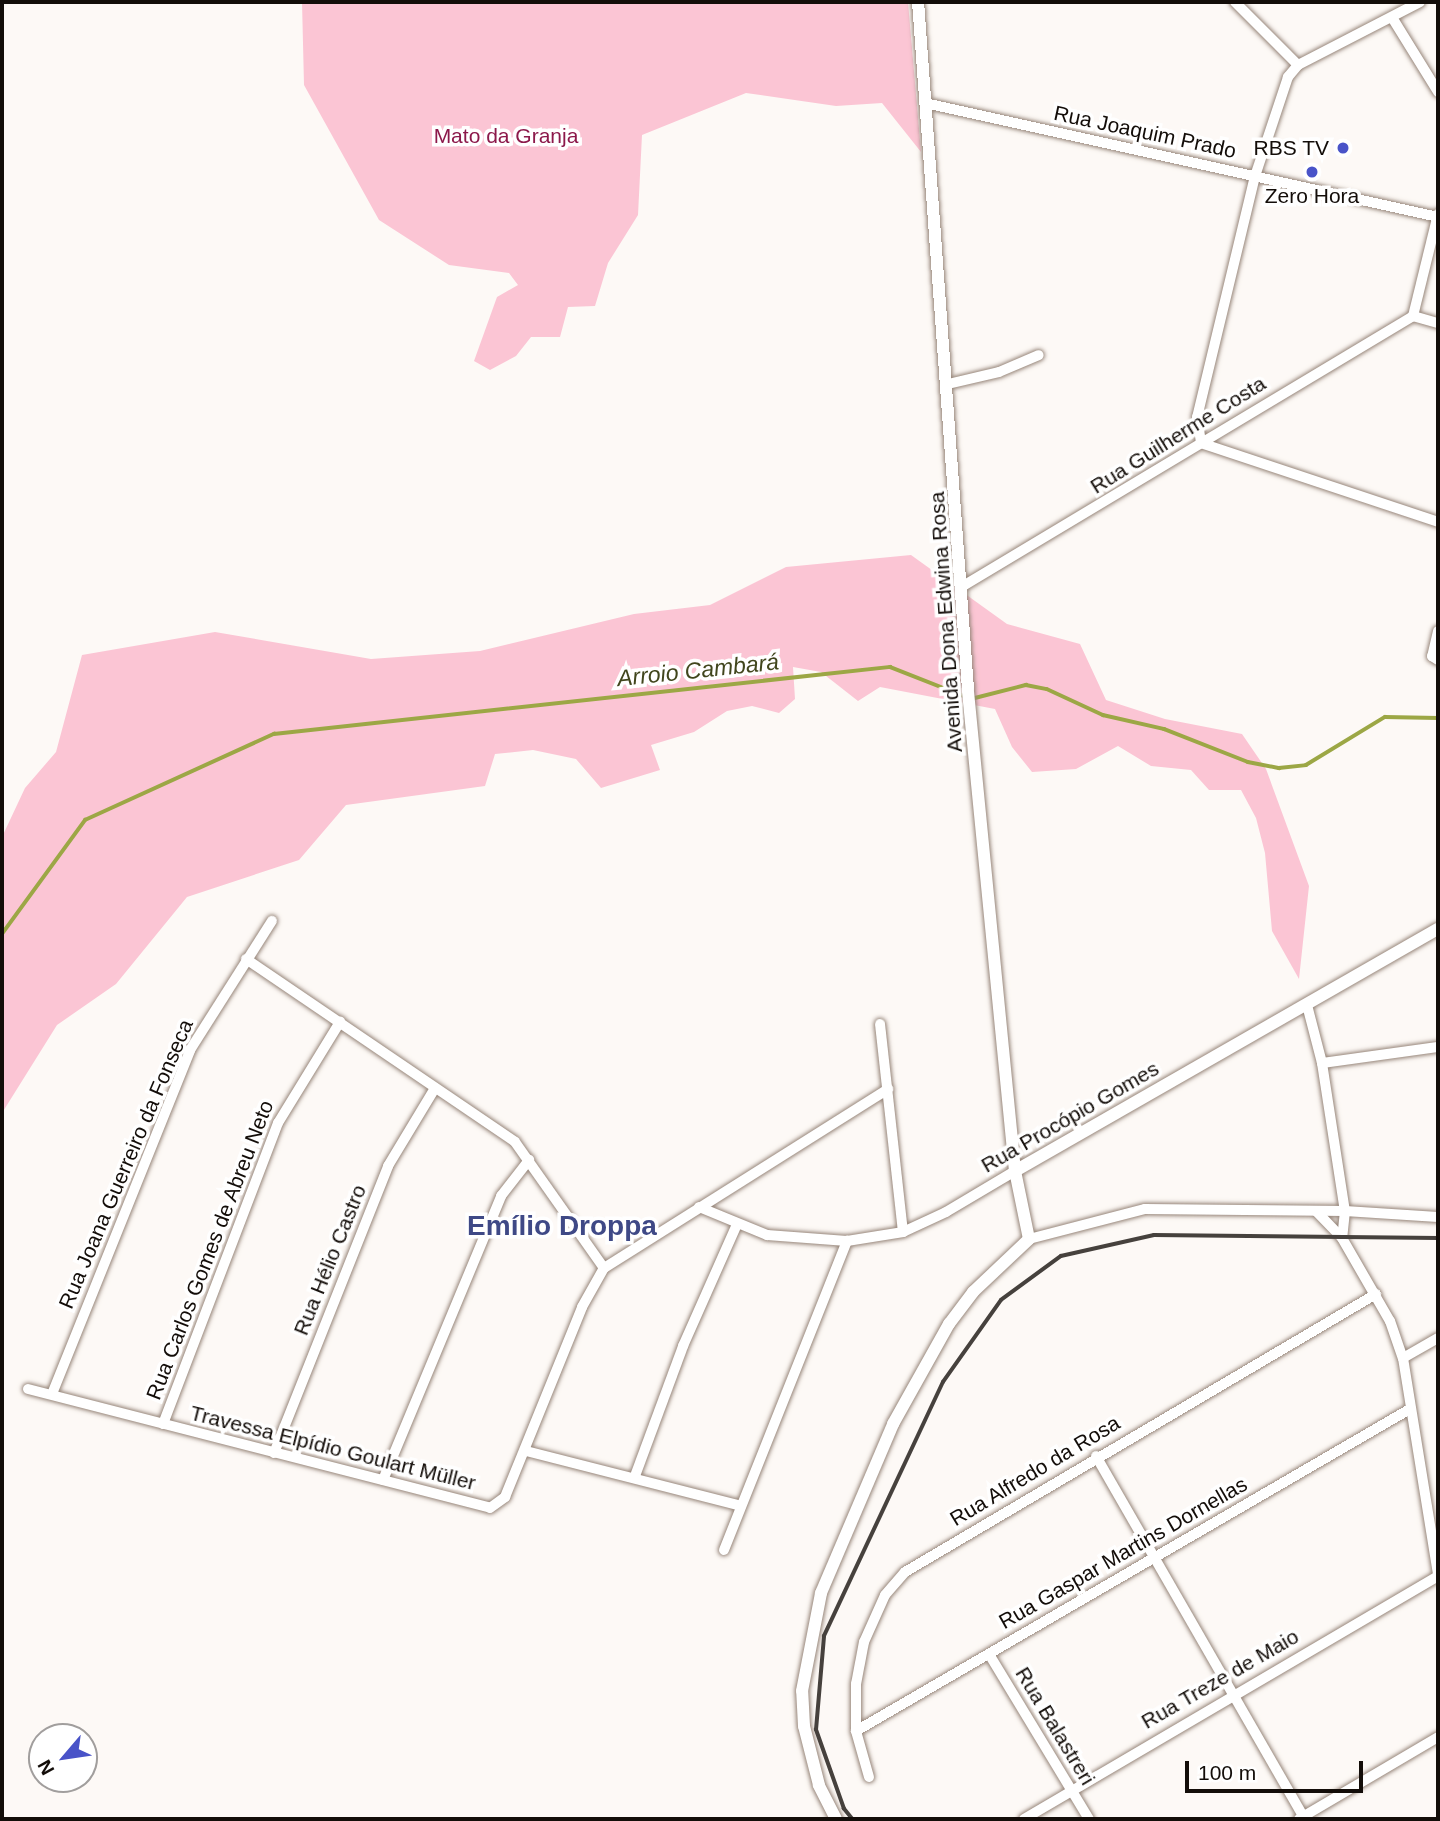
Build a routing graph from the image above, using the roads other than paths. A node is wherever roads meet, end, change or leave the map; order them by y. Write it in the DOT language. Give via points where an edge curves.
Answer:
graph roads {
  1 [pos="918,2"];
  2 [pos="1235,2"];
  3 [pos="1420,2"];
  4 [pos="1393,19"];
  5 [pos="1298,65"];
  6 [pos="1438,92"];
  7 [pos="925,103"];
  8 [pos="1255,176"];
  9 [pos="1438,216"];
  10 [pos="1413,316"];
  11 [pos="1438,323"];
  12 [pos="1039,355"];
  13 [pos="948,384"];
  14 [pos="1201,443"];
  15 [pos="1438,522"];
  16 [pos="963,586"];
  17 [pos="1438,631"];
  18 [pos="1437,660"];
  19 [pos="272,921"];
  20 [pos="1438,929"];
  21 [pos="246,959"];
  22 [pos="1307,1005"];
  23 [pos="340,1022"];
  24 [pos="880,1024"];
  25 [pos="1438,1047"];
  26 [pos="1322,1063"];
  27 [pos="435,1088"];
  28 [pos="888,1089"];
  29 [pos="529,1160"];
  30 [pos="1015,1171"];
  31 [pos="699,1207"];
  32 [pos="1316,1210"];
  33 [pos="1345,1211"];
  34 [pos="1438,1217"];
  35 [pos="737,1224"];
  36 [pos="903,1231"];
  37 [pos="1028,1238"];
  38 [pos="1342,1238"];
  39 [pos="847,1241"];
  40 [pos="604,1268"];
  41 [pos="1376,1294"];
  42 [pos="1438,1338"];
  43 [pos="1403,1358"];
  44 [pos="28,1389"];
  45 [pos="52,1394"];
  46 [pos="1410,1409"];
  47 [pos="163,1424"];
  48 [pos="526,1451"];
  49 [pos="274,1453"];
  50 [pos="1097,1457"];
  51 [pos="635,1476"];
  52 [pos="383,1480"];
  53 [pos="738,1506"];
  54 [pos="724,1550"];
  55 [pos="1151,1557"];
  56 [pos="1438,1575"];
  57 [pos="989,1654"];
  58 [pos="1232,1694"];
  59 [pos="856,1731"];
  60 [pos="1438,1737"];
  61 [pos="869,1777"];
  62 [pos="1071,1790"];
  63 [pos="1303,1818"];
  64 [pos="836,1819"];
  65 [pos="1024,1819"];
  66 [pos="1089,1819"];
  1 -- 7 [label="street, Avenida Dona Edwina Rosa"];
  2 -- 5 [label="street"];
  3 -- 4 [label="street"];
  4 -- 5 [label="street"];
  4 -- 6 [label="street"];
  5 -- 8 [label="street" via="1281,93"];
  7 -- 8 [label="street, Rua Joaquim Prado"];
  7 -- 13 [label="street, Avenida Dona Edwina Rosa"];
  8 -- 9 [label="street, Rua Joaquim Prado"];
  8 -- 14 [label="street" via="1197,417"];
  9 -- 10 [label="street"];
  10 -- 11 [label="street"];
  10 -- 14 [label="street, Rua Guilherme Costa"];
  12 -- 13 [label="street" via="999,372"];
  13 -- 16 [label="street, Avenida Dona Edwina Rosa"];
  14 -- 15 [label="street"];
  14 -- 16 [label="street, Rua Guilherme Costa"];
  16 -- 30 [label="street, Avenida Dona Edwina Rosa" via="968,689"];
  17 -- 18 [label="street"];
  19 -- 21 [label="street, Rua Joana Guerreiro da Fonseca"];
  20 -- 22 [label="street, Rua Procópio Gomes"];
  21 -- 23 [label="street"];
  21 -- 45 [label="street, Rua Joana Guerreiro da Fonseca" via="190,1050"];
  22 -- 26 [label="street"];
  22 -- 30 [label="street, Rua Procópio Gomes"];
  23 -- 27 [label="street"];
  23 -- 47 [label="street, Rua Carlos Gomes de Abreu Neto" via="278,1123"];
  24 -- 28 [label="street"];
  25 -- 26 [label="street"];
  26 -- 33 [label="street"];
  27 -- 29 [label="street" via="501,1130"];
  27 -- 49 [label="street, Rua Hélio Castro" via="388,1166"];
  28 -- 31 [label="street, Travessa Elpídio Goulart Müller"];
  28 -- 36 [label="street"];
  29 -- 40 [label="street"];
  29 -- 52 [label="street" via="501,1196"];
  30 -- 36 [label="street, Rua Procópio Gomes" via="946,1212"];
  30 -- 37 [label="street, Avenida Dona Edwina Rosa"];
  31 -- 35 [label="street, Rua Procópio Gomes"];
  31 -- 40 [label="street, Travessa Elpídio Goulart Müller"];
  32 -- 33 [label="street"];
  32 -- 37 [label="street" via="1144,1209"];
  32 -- 38 [label="street"];
  33 -- 34 [label="street"];
  33 -- 38 [label="street"];
  35 -- 39 [label="street, Rua Procópio Gomes" via="795,1241"];
  35 -- 51 [label="street" via="682,1346"];
  36 -- 39 [label="street, Rua Procópio Gomes"];
  37 -- 64 [label="street" via="973,1292 949,1324 893,1424 821,1593 802,1691 804,1726 819,1785"];
  38 -- 41 [label="street"];
  39 -- 53 [label="street"];
  40 -- 48 [label="street, Travessa Elpídio Goulart Müller" via="582,1307"];
  41 -- 43 [label="street"];
  41 -- 50 [label="street, Rua Alfredo da Rosa"];
  42 -- 43 [label="street"];
  43 -- 46 [label="street"];
  44 -- 45 [label="street, Travessa Elpídio Goulart Müller"];
  45 -- 47 [label="street, Travessa Elpídio Goulart Müller"];
  46 -- 55 [label="street, Rua Gaspar Martins Dornellas"];
  46 -- 56 [label="street"];
  47 -- 49 [label="street, Travessa Elpídio Goulart Müller"];
  48 -- 51 [label="street"];
  48 -- 52 [label="street, Travessa Elpídio Goulart Müller" via="505,1497 490,1508"];
  49 -- 52 [label="street, Travessa Elpídio Goulart Müller"];
  50 -- 55 [label="street"];
  50 -- 59 [label="street, Rua Alfredo da Rosa" via="905,1572 886,1595 864,1642 856,1684"];
  51 -- 53 [label="street"];
  53 -- 54 [label="street"];
  55 -- 57 [label="street, Rua Gaspar Martins Dornellas"];
  55 -- 58 [label="street"];
  56 -- 58 [label="street, Rua Treze de Maio"];
  57 -- 59 [label="street, Rua Gaspar Martins Dornellas"];
  57 -- 62 [label="street, Rua Balastreri"];
  58 -- 62 [label="street, Rua Treze de Maio"];
  58 -- 63 [label="street"];
  59 -- 61 [label="street, Rua Alfredo da Rosa"];
  60 -- 63 [label="street"];
  62 -- 65 [label="street, Rua Treze de Maio"];
  62 -- 66 [label="street, Rua Balastreri"];
}
